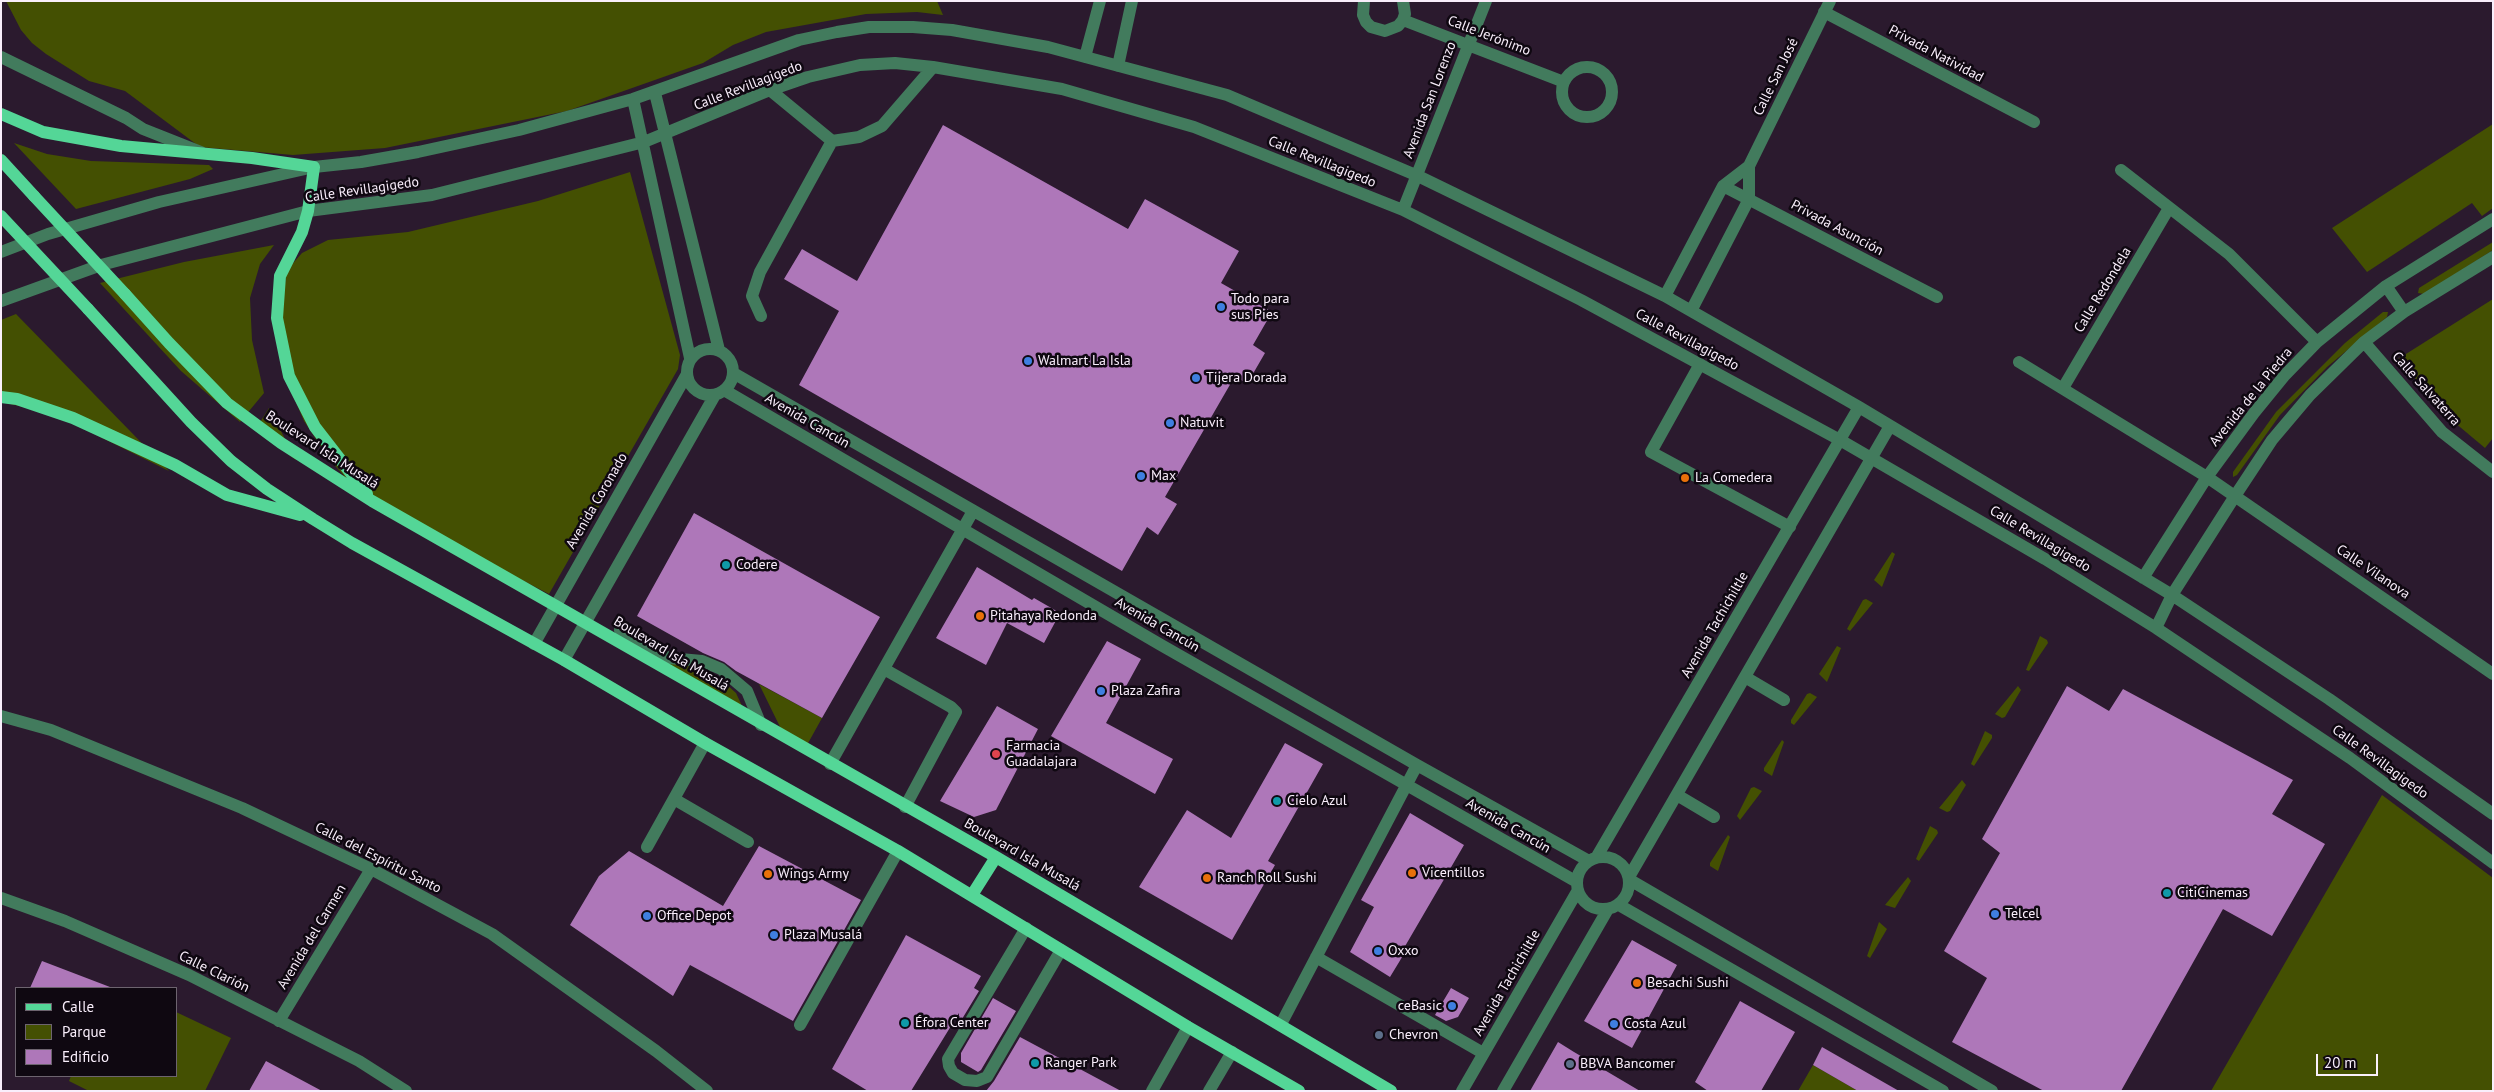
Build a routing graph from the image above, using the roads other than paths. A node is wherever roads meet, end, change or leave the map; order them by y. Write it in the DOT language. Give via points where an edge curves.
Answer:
graph roads {
  1 [pos="1100,1"];
  2 [pos="1132,1"];
  3 [pos="1364,1"];
  4 [pos="1404,1"];
  5 [pos="1486,1"];
  6 [pos="1827,7"];
  7 [pos="1403,20"];
  8 [pos="1468,44"];
  9 [pos="1,57"];
  10 [pos="1085,57"];
  11 [pos="1118,66"];
  12 [pos="933,67"];
  13 [pos="1564,82"];
  14 [pos="770,90"];
  15 [pos="655,92"];
  16 [pos="633,100"];
  17 [pos="1,114"];
  18 [pos="2034,122"];
  19 [pos="667,134"];
  20 [pos="832,141"];
  21 [pos="644,142"];
  22 [pos="206,154"];
  23 [pos="1,160"];
  24 [pos="1749,166"];
  25 [pos="314,167"];
  26 [pos="2121,170"];
  27 [pos="1418,176"];
  28 [pos="1723,186"];
  29 [pos="1749,199"];
  30 [pos="2170,208"];
  31 [pos="1403,210"];
  32 [pos="308,211"];
  33 [pos="1,216"];
  34 [pos="2493,219"];
  35 [pos="1,252"];
  36 [pos="2493,257"];
  37 [pos="2386,286"];
  38 [pos="1665,296"];
  39 [pos="1937,297"];
  40 [pos="1,301"];
  41 [pos="1691,311"];
  42 [pos="2404,312"];
  43 [pos="761,316"];
  44 [pos="2317,342"];
  45 [pos="2364,342"];
  46 [pos="719,350"];
  47 [pos="690,358"];
  48 [pos="2018,362"];
  49 [pos="1700,364"];
  50 [pos="687,374"];
  51 [pos="735,374"];
  52 [pos="2063,388"];
  53 [pos="719,392"];
  54 [pos="1,397"];
  55 [pos="1859,408"];
  56 [pos="1890,426"];
  57 [pos="1840,440"];
  58 [pos="1871,458"];
  59 [pos="2493,472"];
  60 [pos="2207,477"];
  61 [pos="2234,496"];
  62 [pos="372,502"];
  63 [pos="974,511"];
  64 [pos="313,519"];
  65 [pos="1790,527"];
  66 [pos="963,529"];
  67 [pos="2143,578"];
  68 [pos="2172,595"];
  69 [pos="555,604"];
  70 [pos="585,621"];
  71 [pos="2156,628"];
  72 [pos="620,630"];
  73 [pos="534,644"];
  74 [pos="660,659"];
  75 [pos="564,660"];
  76 [pos="884,669"];
  77 [pos="2493,674"];
  78 [pos="1745,677"];
  79 [pos="1784,700"];
  80 [pos="1,716"];
  81 [pos="761,724"];
  82 [pos="705,743"];
  83 [pos="830,764"];
  84 [pos="1417,765"];
  85 [pos="1407,785"];
  86 [pos="1677,795"];
  87 [pos="674,799"];
  88 [pos="905,807"];
  89 [pos="2493,814"];
  90 [pos="1714,817"];
  91 [pos="748,842"];
  92 [pos="647,847"];
  93 [pos="898,851"];
  94 [pos="996,857"];
  95 [pos="1593,860"];
  96 [pos="2493,863"];
  97 [pos="372,868"];
  98 [pos="1629,879"];
  99 [pos="1577,886"];
  100 [pos="972,895"];
  101 [pos="1,898"];
  102 [pos="1613,907"];
  103 [pos="1026,928"];
  104 [pos="1061,950"];
  105 [pos="1316,957"];
  106 [pos="279,1021"];
  107 [pos="1281,1024"];
  108 [pos="800,1026"];
  109 [pos="1188,1027"];
  110 [pos="1232,1052"];
  111 [pos="1483,1054"];
  112 [pos="406,1091"];
  113 [pos="707,1091"];
  114 [pos="1152,1091"];
  115 [pos="1209,1091"];
  116 [pos="1299,1091"];
  117 [pos="1391,1091"];
  118 [pos="1462,1091"];
  119 [pos="1503,1091"];
  120 [pos="1943,1091"];
  121 [pos="1992,1091"];
  1 -- 10 [label="street"];
  2 -- 11 [label="street"];
  3 -- 7 [label="street" via="1363,15 1377,30 1392,30"];
  4 -- 7 [label="street"];
  5 -- 8 [label="street, Avenida San Lorenzo"];
  6 -- 18 [label="street, Privada Natividad"];
  6 -- 24 [label="street, Calle San José"];
  7 -- 8 [label="street, Calle Jerónimo"];
  8 -- 13 [label="street, Calle Jerónimo"];
  8 -- 27 [label="street, Avenida San Lorenzo"];
  9 -- 22 [label="street" via="143,129"];
  10 -- 11 [label="street, Calle Revillagigedo"];
  10 -- 15 [label="street, Calle Revillagigedo" via="952,30 869,28 799,40"];
  11 -- 27 [label="street, Calle Revillagigedo" via="1227,95"];
  12 -- 14 [label="street, Calle Revillagigedo" via="860,65"];
  12 -- 20 [label="street" via="882,126 859,136"];
  12 -- 31 [label="street, Calle Revillagigedo" via="1062,89 1194,127"];
  14 -- 19 [label="street, Calle Revillagigedo"];
  14 -- 20 [label="street"];
  15 -- 16 [label="street, Calle Revillagigedo"];
  15 -- 19 [label="street"];
  16 -- 21 [label="street"];
  16 -- 25 [label="street, Calle Revillagigedo" via="471,142"];
  17 -- 22 [label="main road" via="43,132 121,146"];
  19 -- 21 [label="street, Calle Revillagigedo"];
  19 -- 46 [label="street"];
  20 -- 43 [label="street" via="760,272 752,296"];
  21 -- 32 [label="street, Calle Revillagigedo" via="432,195"];
  21 -- 47 [label="street"];
  22 -- 25 [label="main road"];
  23 -- 62 [label="main road, Boulevard Isla Musalá, bridge" via="227,403 280,443"];
  24 -- 28 [label="street, Calle San José"];
  24 -- 29 [label="street, Calle San José"];
  25 -- 32 [label="main road"];
  25 -- 35 [label="street, Calle Revillagigedo" via="159,202 48,234"];
  26 -- 30 [label="street"];
  27 -- 31 [label="street, Avenida San Lorenzo"];
  27 -- 38 [label="street, Calle Revillagigedo"];
  28 -- 29 [label="street, Privada Asunción"];
  28 -- 38 [label="street, Calle San José"];
  29 -- 39 [label="street, Privada Asunción"];
  29 -- 41 [label="street, Calle San José"];
  30 -- 44 [label="street" via="2229,254"];
  30 -- 52 [label="street, Calle Redondela"];
  31 -- 49 [label="street, Calle Revillagigedo"];
  32 -- 40 [label="street, Calle Revillagigedo" via="101,265"];
  32 -- 62 [label="main road" via="302,232 280,276 277,318 289,376 315,427"];
  33 -- 64 [label="main road, bridge" via="231,461"];
  34 -- 37 [label="street, Avenida de la Piedra"];
  36 -- 42 [label="street"];
  37 -- 42 [label="street"];
  37 -- 44 [label="street, Avenida de la Piedra"];
  38 -- 41 [label="street, Calle Revillagigedo"];
  41 -- 55 [label="street, Calle Revillagigedo"];
  42 -- 45 [label="street"];
  44 -- 60 [label="street, Avenida de la Piedra" via="2278,383"];
  45 -- 59 [label="street, Calle Salvaterra" via="2442,432"];
  45 -- 61 [label="street" via="2310,395 2272,440"];
  46 -- 47 [label="street" via="703,349"];
  46 -- 51 [label="street" via="731,360"];
  47 -- 50 [label="street"];
  48 -- 52 [label="street"];
  49 -- 57 [label="street, Calle Revillagigedo"];
  49 -- 65 [label="street" via="1651,452"];
  50 -- 53 [label="street" via="694,389 700,393"];
  50 -- 69 [label="street, Avenida Coronado"];
  51 -- 53 [label="street"];
  51 -- 63 [label="street, Avenida Cancún"];
  52 -- 60 [label="street"];
  53 -- 66 [label="street, Avenida Cancún"];
  53 -- 70 [label="street"];
  54 -- 64 [label="main road" via="17,399 73,418 175,465 227,494"];
  55 -- 56 [label="street, Calle Revillagigedo"];
  55 -- 57 [label="street, Avenida Tachichiltle"];
  56 -- 58 [label="street"];
  56 -- 67 [label="street, Calle Revillagigedo"];
  57 -- 58 [label="street, Calle Revillagigedo"];
  57 -- 65 [label="street, Avenida Tachichiltle"];
  58 -- 71 [label="street, Calle Revillagigedo"];
  58 -- 78 [label="street"];
  60 -- 61 [label="street"];
  60 -- 67 [label="street, Avenida de la Piedra"];
  61 -- 68 [label="street"];
  61 -- 77 [label="street, Calle Vilanova"];
  62 -- 69 [label="main road, Boulevard Isla Musalá"];
  63 -- 66 [label="street"];
  63 -- 84 [label="street, Avenida Cancún"];
  64 -- 73 [label="main road"];
  65 -- 95 [label="street, Avenida Tachichiltle"];
  66 -- 76 [label="street"];
  66 -- 85 [label="street, Avenida Cancún"];
  67 -- 68 [label="street, Calle Revillagigedo"];
  68 -- 71 [label="street"];
  68 -- 89 [label="street, Calle Revillagigedo" via="2329,699"];
  69 -- 70 [label="main road, Boulevard Isla Musalá"];
  69 -- 73 [label="street, Avenida Coronado"];
  70 -- 74 [label="main road, Boulevard Isla Musalá"];
  70 -- 75 [label="street"];
  71 -- 96 [label="street, Calle Revillagigedo" via="2350,758"];
  72 -- 74 [label="street"];
  73 -- 75 [label="main road"];
  74 -- 81 [label="main road, Boulevard Isla Musalá"];
  74 -- 81 [label="street" via="702,661 721,669 734,678 752,699"];
  75 -- 82 [label="main road"];
  76 -- 83 [label="street"];
  76 -- 88 [label="street" via="956,712"];
  78 -- 79 [label="street"];
  78 -- 86 [label="street"];
  80 -- 97 [label="street, Calle del Espíritu Santo" via="51,730 242,808"];
  81 -- 83 [label="main road, Boulevard Isla Musalá"];
  82 -- 87 [label="street"];
  82 -- 93 [label="main road"];
  83 -- 88 [label="main road, Boulevard Isla Musalá"];
  84 -- 85 [label="street"];
  84 -- 95 [label="street, Avenida Cancún"];
  85 -- 99 [label="street, Avenida Cancún"];
  85 -- 105 [label="street"];
  86 -- 90 [label="street"];
  86 -- 98 [label="street"];
  87 -- 91 [label="street"];
  87 -- 92 [label="street"];
  88 -- 94 [label="main road, Boulevard Isla Musalá"];
  93 -- 100 [label="main road"];
  93 -- 108 [label="street"];
  94 -- 100 [label="main road"];
  94 -- 107 [label="main road, Boulevard Isla Musalá"];
  95 -- 98 [label="street" via="1613,859 1626,869"];
  95 -- 99 [label="street" via="1583,867"];
  97 -- 106 [label="street, Avenida del Carmen"];
  97 -- 113 [label="street, Calle del Espíritu Santo" via="492,934"];
  98 -- 102 [label="street" via="1628,894"];
  98 -- 121 [label="street"];
  99 -- 102 [label="street" via="1586,903 1592,907"];
  99 -- 111 [label="street, Avenida Tachichiltle"];
  100 -- 103 [label="main road"];
  101 -- 106 [label="street, Calle Clarión" via="65,921 189,975"];
  102 -- 119 [label="street"];
  102 -- 120 [label="street"];
  103 -- 104 [label="main road"];
  103 -- 104 [label="street" via="948,1059 949,1066 965,1080 977,1081 987,1077"];
  104 -- 109 [label="main road"];
  105 -- 107 [label="street"];
  105 -- 111 [label="street"];
  106 -- 112 [label="street, Calle Clarión" via="359,1062"];
  107 -- 117 [label="main road, Boulevard Isla Musalá"];
  109 -- 110 [label="main road"];
  109 -- 114 [label="street"];
  110 -- 115 [label="street"];
  110 -- 116 [label="main road"];
  111 -- 118 [label="street, Avenida Tachichiltle"];
}
